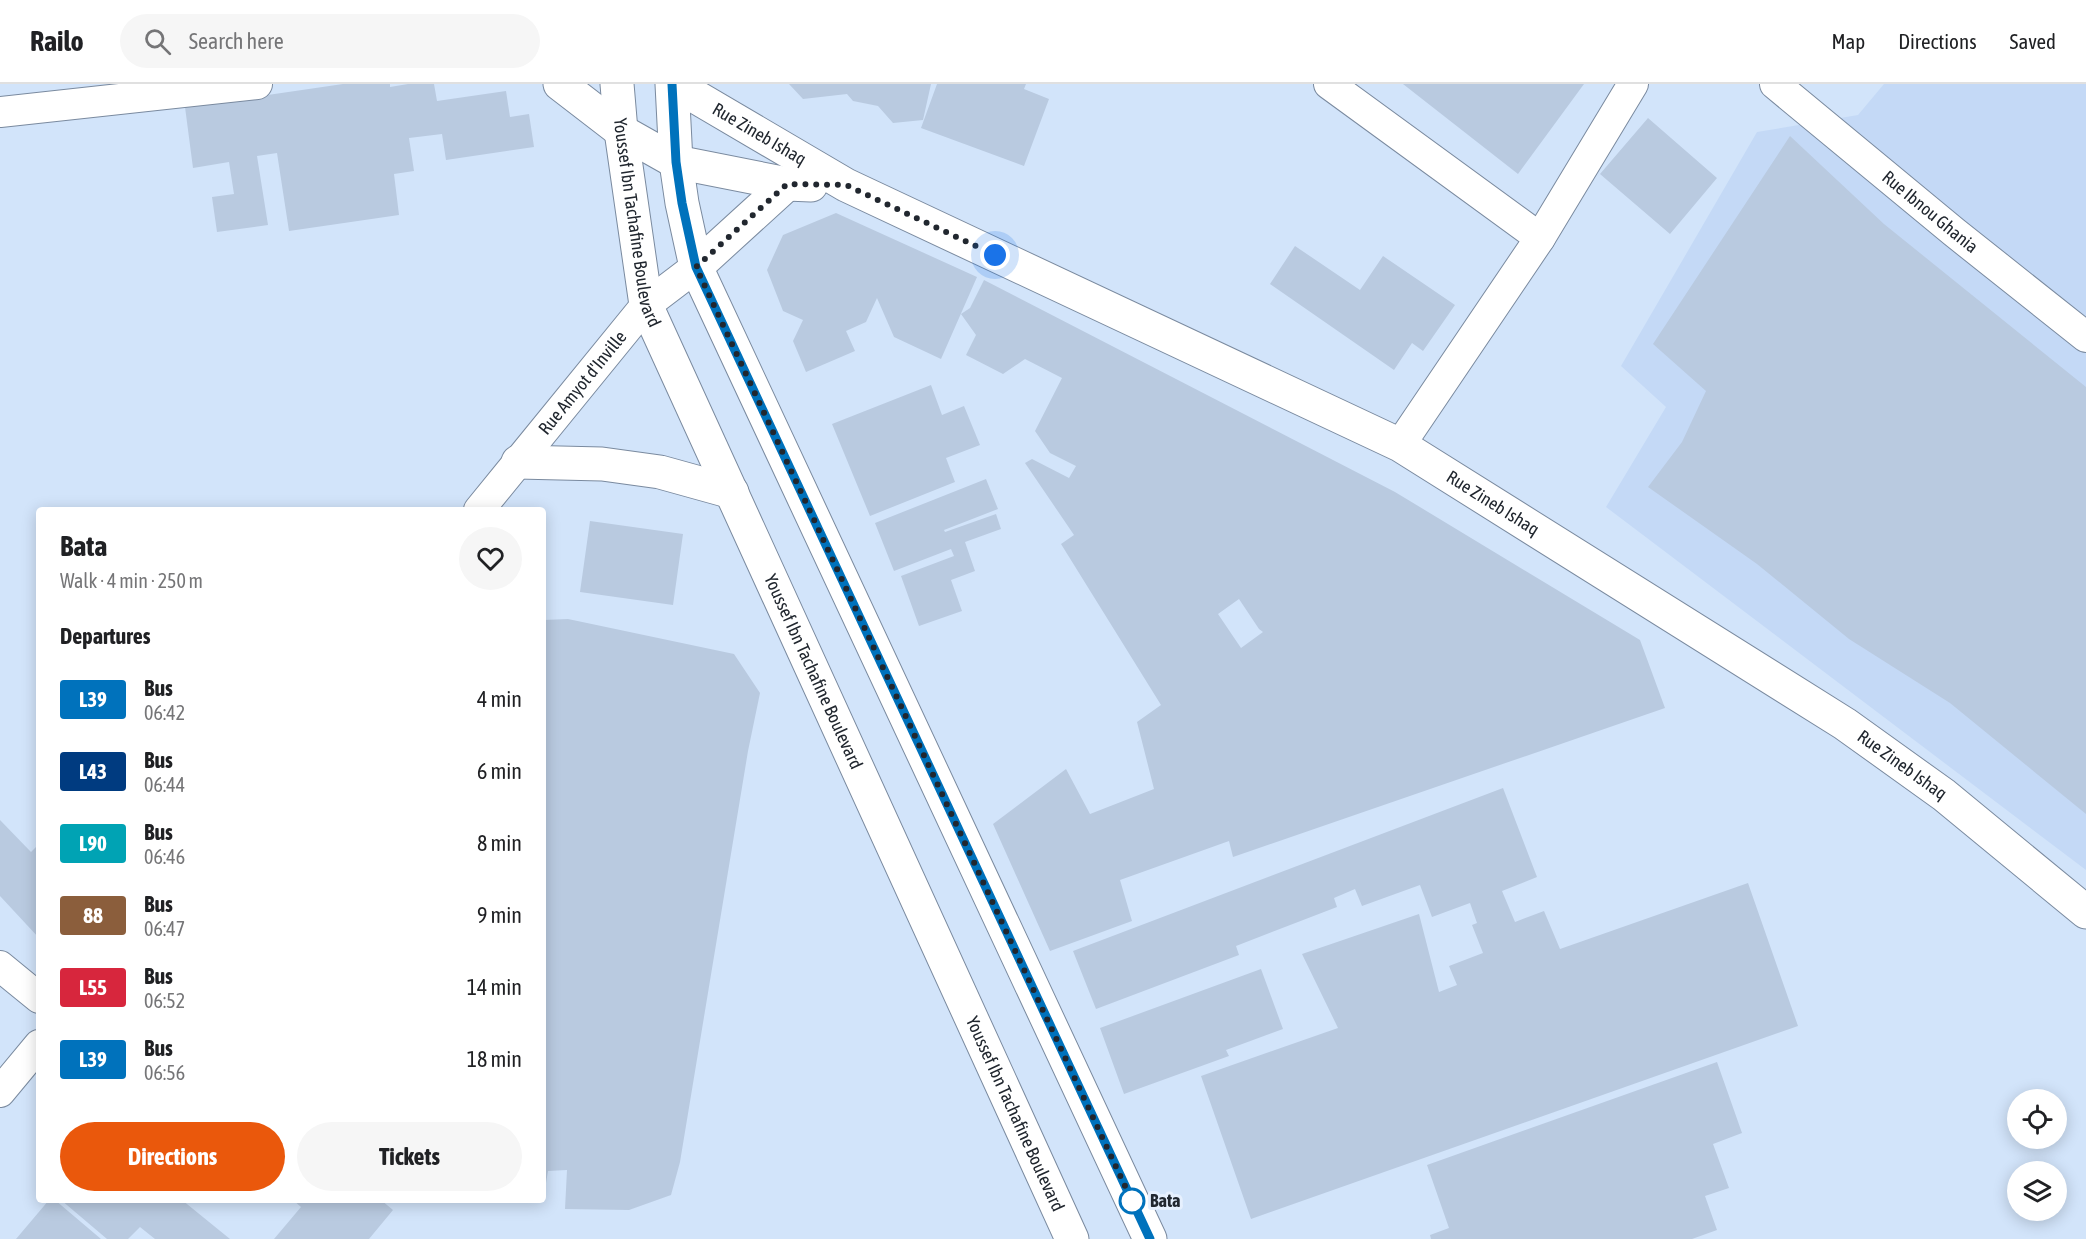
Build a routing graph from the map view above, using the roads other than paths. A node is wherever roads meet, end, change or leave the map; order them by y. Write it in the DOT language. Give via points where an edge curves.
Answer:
graph roads {
  1 [pos="257,84"];
  2 [pos="560,84"];
  3 [pos="617,84"];
  4 [pos="673,84"];
  5 [pos="1329,84"];
  6 [pos="1633,84"];
  7 [pos="1775,84"];
  8 [pos="180,88"];
  9 [pos="0,111"];
  10 [pos="621,131"];
  11 [pos="676,162"];
  12 [pos="787,184"];
  13 [pos="846,185"];
  14 [pos="1540,238"];
  15 [pos="696,267"];
  16 [pos="646,305"];
  17 [pos="2086,337"];
  18 [pos="1400,445"];
  19 [pos="518,462"];
  20 [pos="732,492"];
  21 [pos="481,507"];
  22 [pos="2086,912"];
  23 [pos="0,966"];
  24 [pos="36,996"];
  25 [pos="36,1049"];
  26 [pos="0,1092"];
  27 [pos="1072,1239"];
  28 [pos="1150,1239"];
  1 -- 8 [label="street"];
  2 -- 10 [label="main road, Rue Zineb Ishaq"];
  3 -- 10 [label="main road, Youssef Ibn Tachafine Boulevard"];
  4 -- 11 [label="main road"];
  4 -- 13 [label="main road, Rue Zineb Ishaq"];
  5 -- 14 [label="street"];
  6 -- 14 [label="street"];
  7 -- 17 [label="street, Rue Ibnou Ghania"];
  8 -- 9 [label="street"];
  10 -- 11 [label="main road, Rue Zineb Ishaq"];
  10 -- 16 [label="main road, Youssef Ibn Tachafine Boulevard"];
  11 -- 12 [label="main road, Rue Zineb Ishaq"];
  11 -- 15 [label="main road"];
  12 -- 13 [label="main road, Rue Zineb Ishaq"];
  12 -- 15 [label="main road"];
  13 -- 18 [label="main road, Rue Zineb Ishaq"];
  14 -- 18 [label="street"];
  15 -- 16 [label="street, Rue Amyot d'Inville"];
  15 -- 28 [label="main road"];
  16 -- 19 [label="street, Rue Amyot d'Inville"];
  16 -- 20 [label="main road, Youssef Ibn Tachafine Boulevard"];
  18 -- 22 [label="main road, Rue Zineb Ishaq" via="1845,724 1944,795"];
  19 -- 20 [label="main road" via="602,464 660,472"];
  19 -- 21 [label="street, Rue Amyot d'Inville"];
  20 -- 27 [label="main road, Youssef Ibn Tachafine Boulevard"];
  23 -- 24 [label="street"];
  25 -- 26 [label="street"];
}
